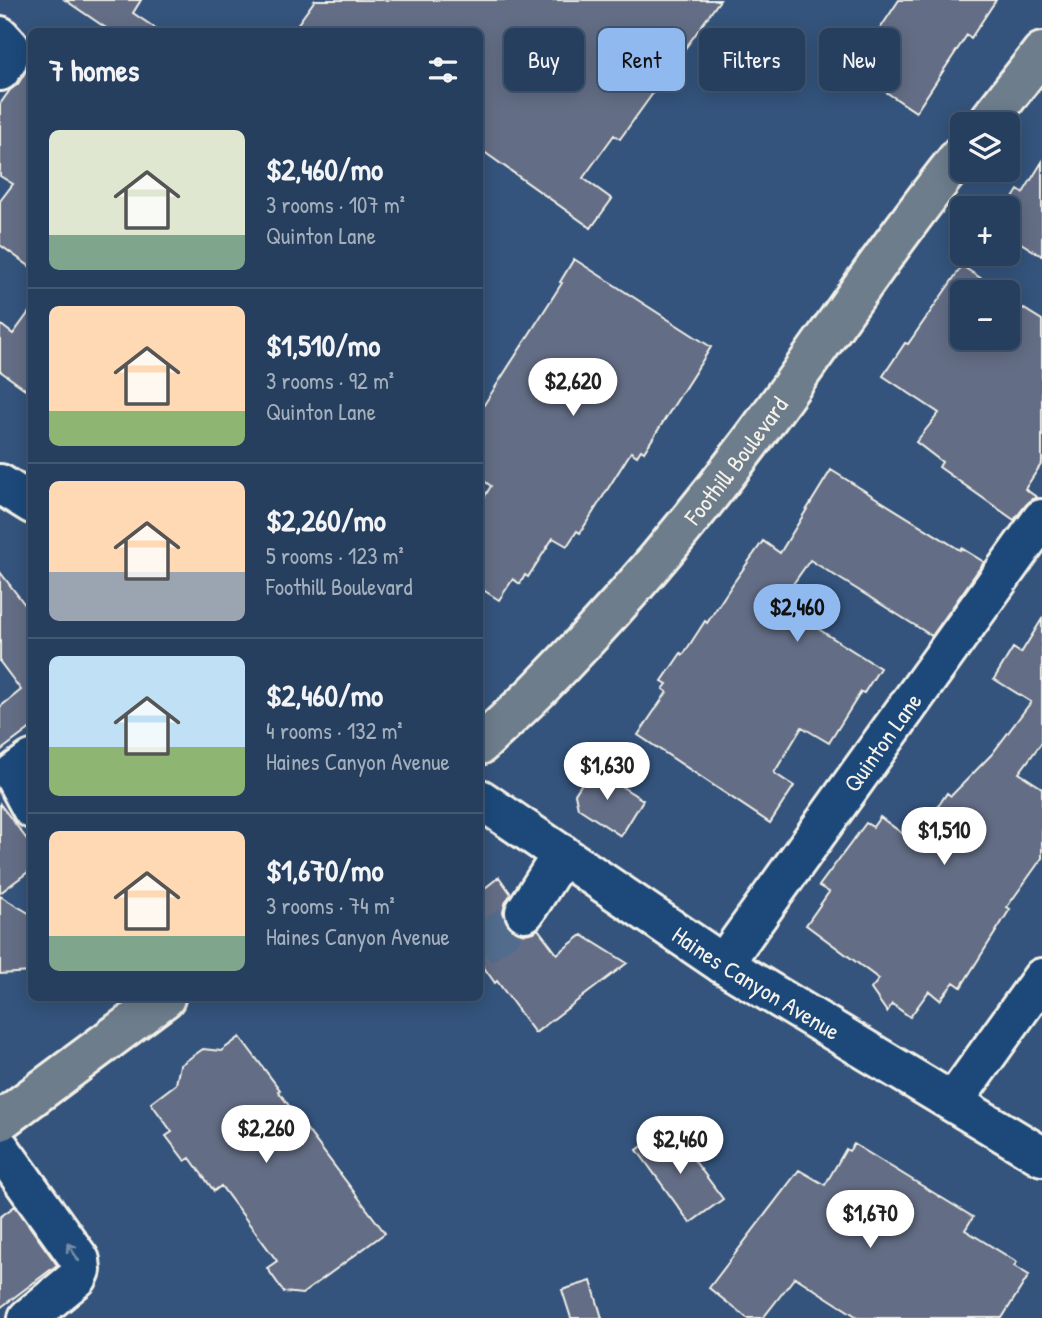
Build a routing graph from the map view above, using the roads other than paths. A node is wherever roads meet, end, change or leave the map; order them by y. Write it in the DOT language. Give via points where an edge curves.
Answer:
graph roads {
  1 [pos="1042,52"];
  2 [pos="995,112"];
  3 [pos="950,169"];
  4 [pos="0,484"];
  5 [pos="28,502"];
  6 [pos="1042,519"];
  7 [pos="483,741"];
  8 [pos="28,763"];
  9 [pos="483,801"];
  10 [pos="28,802"];
  11 [pos="562,854"];
  12 [pos="525,912"];
  13 [pos="723,964"];
  14 [pos="1042,978"];
  15 [pos="160,1001"];
  16 [pos="953,1102"];
  17 [pos="0,1121"];
  18 [pos="0,1148"];
  19 [pos="1042,1156"];
  20 [pos="28,1318"];
  1 -- 2 [label="main road"];
  3 -- 7 [label="main road, Foothill Boulevard" via="658,559 536,692"];
  4 -- 5 [label="street"];
  6 -- 13 [label="street, Quinton Lane"];
  8 -- 10 [label="street" via="13,774"];
  9 -- 11 [label="street, Haines Canyon Avenue"];
  11 -- 12 [label="street"];
  11 -- 13 [label="street, Haines Canyon Avenue"];
  13 -- 16 [label="street, Haines Canyon Avenue"];
  14 -- 16 [label="street"];
  15 -- 17 [label="main road"];
  16 -- 19 [label="street, Haines Canyon Avenue"];
  20 -- 18 [label="street, one-way" via="78,1278 80,1260"];
}
